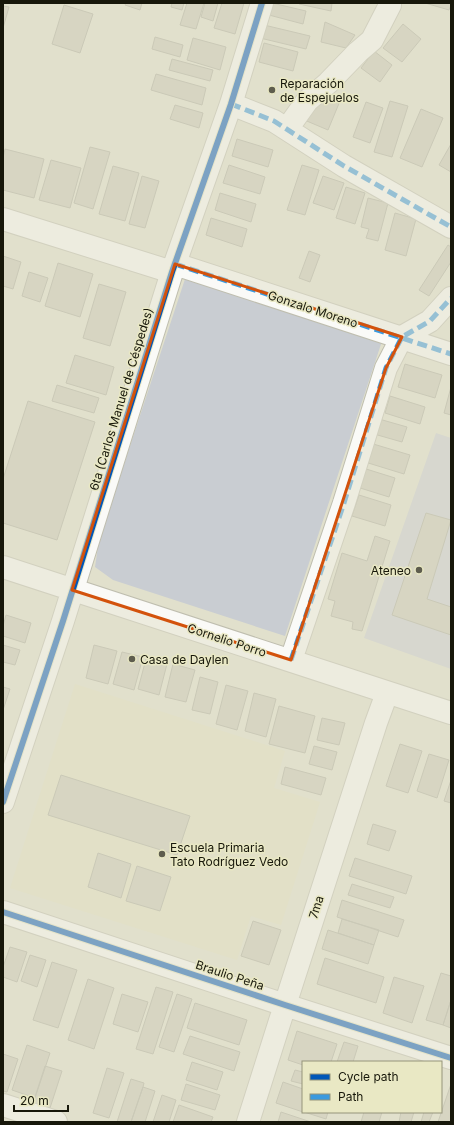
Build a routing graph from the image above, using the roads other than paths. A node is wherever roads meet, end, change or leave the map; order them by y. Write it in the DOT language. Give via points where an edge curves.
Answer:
graph roads {
  1 [pos="262,3"];
  2 [pos="390,5"];
  3 [pos="231,104"];
  4 [pos="287,129"];
  5 [pos="3,219"];
  6 [pos="451,227"];
  7 [pos="174,268"];
  8 [pos="451,298"];
  9 [pos="402,338"];
  10 [pos="451,354"];
  11 [pos="3,567"];
  12 [pos="72,590"];
  13 [pos="291,660"];
  14 [pos="387,693"];
  15 [pos="451,713"];
  16 [pos="3,802"];
  17 [pos="3,912"];
  18 [pos="285,1005"];
  19 [pos="451,1058"];
  20 [pos="3,1105"];
  21 [pos="56,1122"];
  22 [pos="248,1122"];
  1 -- 3 [label="street, 6ta (Carlos Manuel de Céspedes)"];
  2 -- 4 [label="street" via="372,40 307,101"];
  3 -- 4 [label="street" via="274,121"];
  3 -- 7 [label="street, 6ta (Carlos Manuel de Céspedes)"];
  4 -- 6 [label="street" via="344,166"];
  5 -- 7 [label="street, Gonzalo Moreno"];
  7 -- 9 [label="street, Gonzalo Moreno"];
  7 -- 12 [label="street, 6ta (Carlos Manuel de Céspedes)"];
  8 -- 9 [label="street" via="430,322"];
  9 -- 10 [label="street, Gonzalo Moreno"];
  9 -- 13 [label="street" via="386,368"];
  11 -- 12 [label="street, Cornelio Porro"];
  12 -- 13 [label="street, Cornelio Porro"];
  12 -- 16 [label="street, 6ta (Carlos Manuel de Céspedes)"];
  13 -- 14 [label="street, Cornelio Porro"];
  14 -- 15 [label="street, Cornelio Porro"];
  14 -- 18 [label="street, 7ma"];
  17 -- 18 [label="street, Braulio Peña"];
  18 -- 19 [label="street, Braulio Peña"];
  18 -- 22 [label="street, 7ma"];
  20 -- 21 [label="street"];
}
